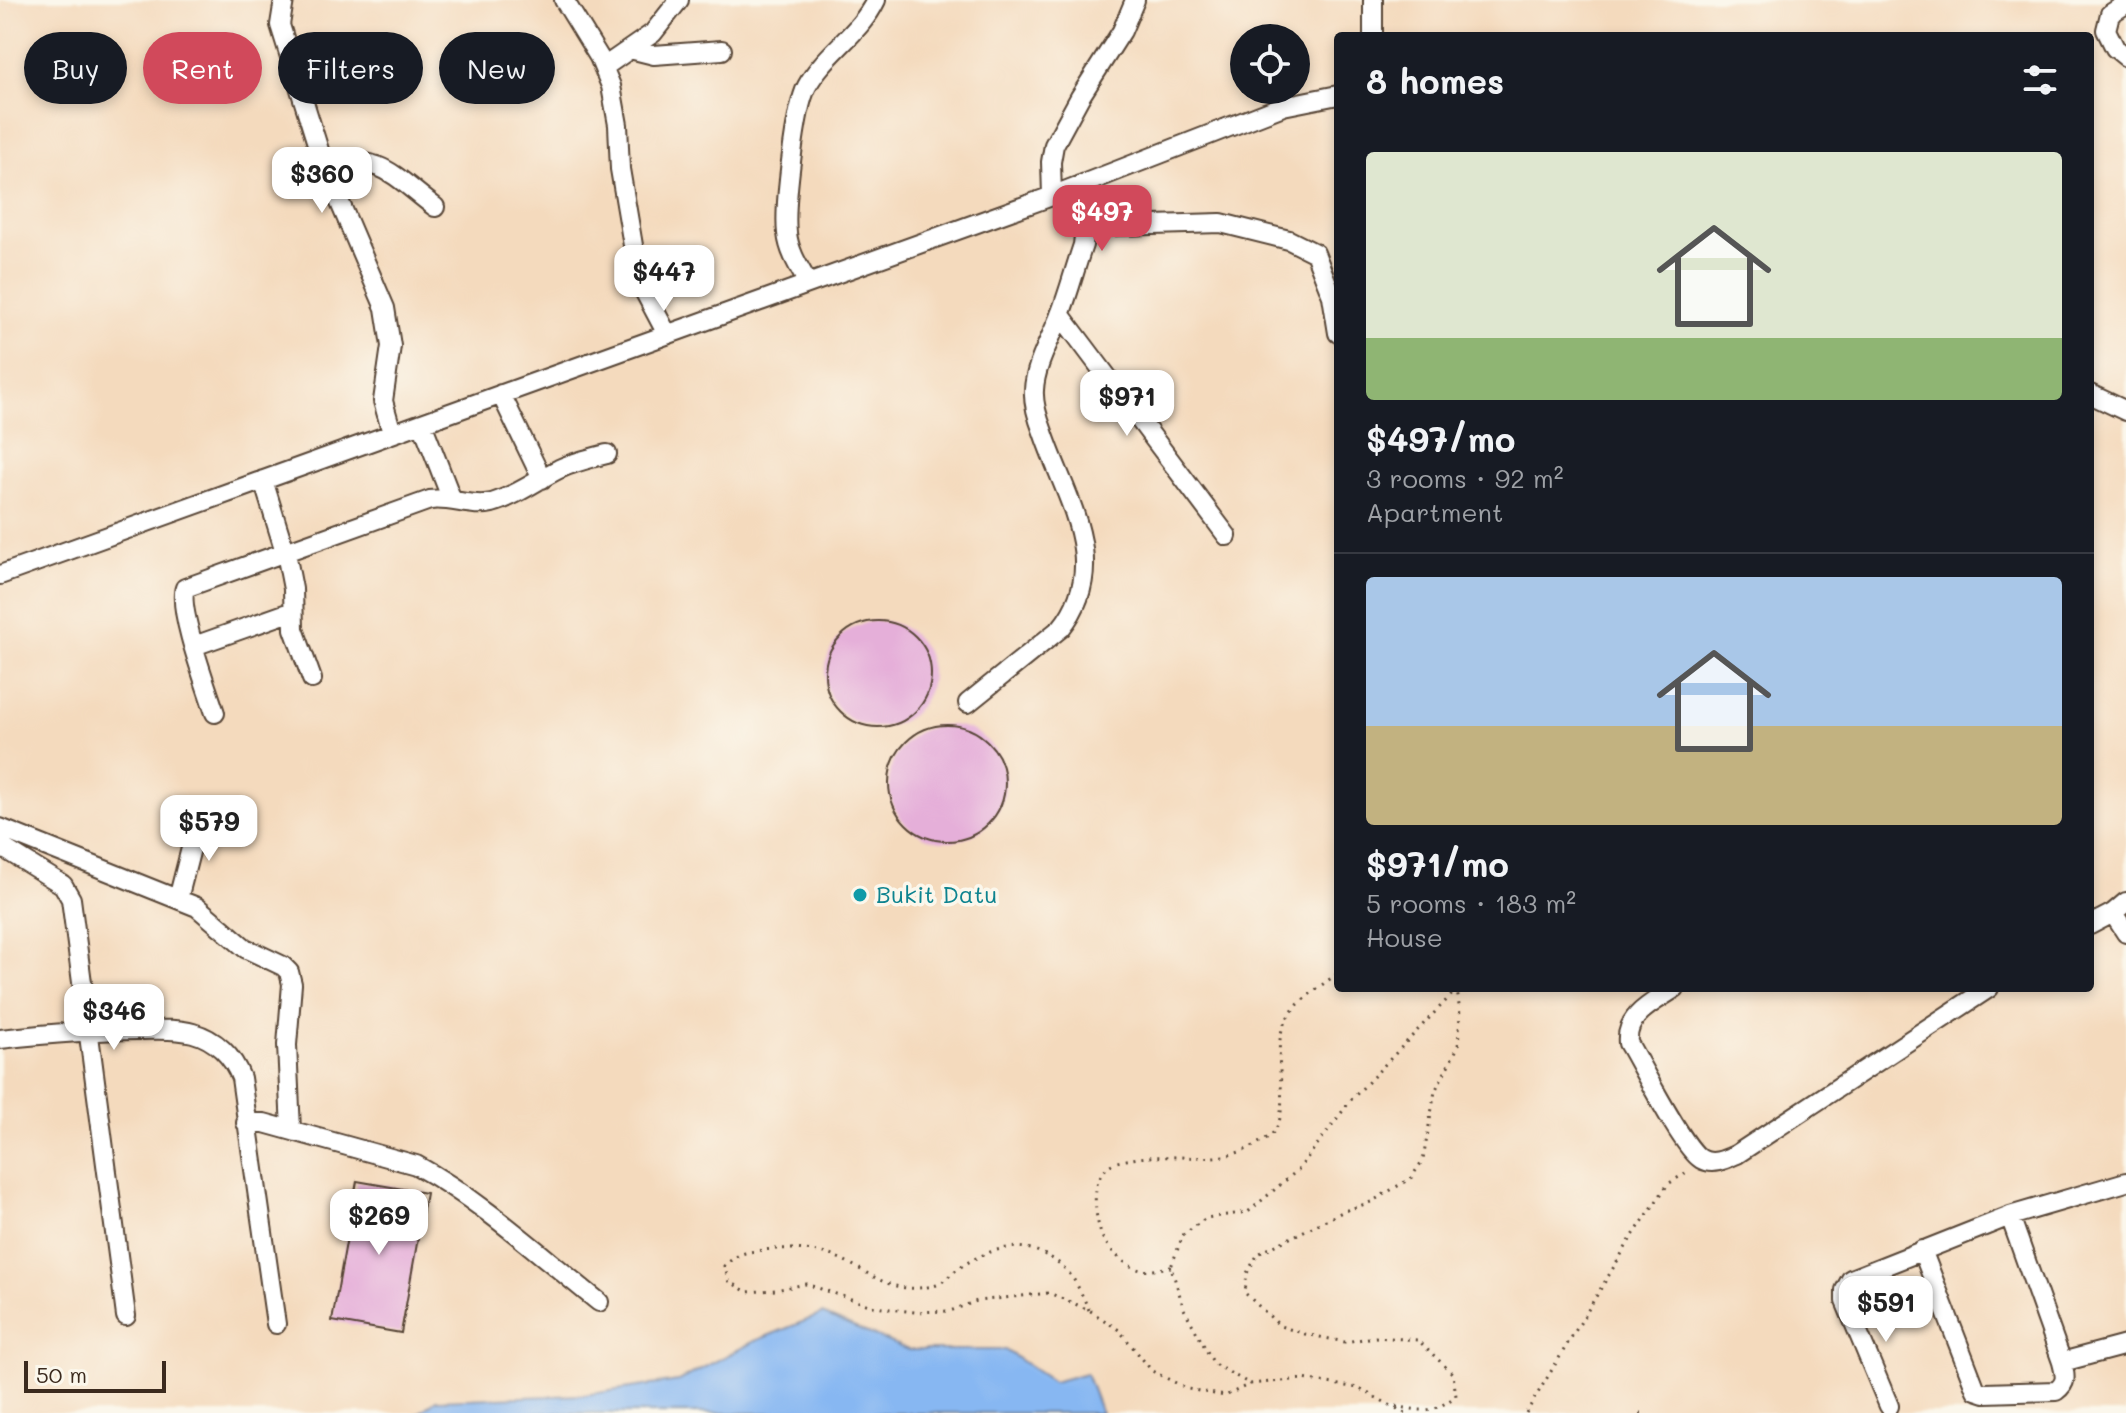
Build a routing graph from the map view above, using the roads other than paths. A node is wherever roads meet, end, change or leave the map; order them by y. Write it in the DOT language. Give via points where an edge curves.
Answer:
graph roads {
  1 [pos="284,0"];
  2 [pos="564,0"];
  3 [pos="679,0"];
  4 [pos="876,0"];
  5 [pos="1135,0"];
  6 [pos="1373,0"];
  7 [pos="2126,4"];
  8 [pos="1373,32"];
  9 [pos="630,49"];
  10 [pos="722,50"];
  11 [pos="2126,57"];
  12 [pos="604,67"];
  13 [pos="1334,96"];
  14 [pos="323,163"];
  15 [pos="1080,185"];
  16 [pos="1052,196"];
  17 [pos="435,207"];
  18 [pos="1085,227"];
  19 [pos="808,283"];
  20 [pos="1334,308"];
  21 [pos="1060,314"];
  22 [pos="667,334"];
  23 [pos="501,394"];
  24 [pos="2094,396"];
  25 [pos="2126,411"];
  26 [pos="422,423"];
  27 [pos="392,433"];
  28 [pos="607,454"];
  29 [pos="542,479"];
  30 [pos="263,480"];
  31 [pos="452,500"];
  32 [pos="1227,536"];
  33 [pos="285,551"];
  34 [pos="0,575"];
  35 [pos="293,611"];
  36 [pos="194,646"];
  37 [pos="312,679"];
  38 [pos="968,703"];
  39 [pos="215,713"];
  40 [pos="199,817"];
  41 [pos="0,828"];
  42 [pos="0,846"];
  43 [pos="178,899"];
  44 [pos="2120,907"];
  45 [pos="2094,923"];
  46 [pos="2126,933"];
  47 [pos="1669,992"];
  48 [pos="1983,992"];
  49 [pos="90,1030"];
  50 [pos="0,1039"];
  51 [pos="246,1123"];
  52 [pos="291,1130"];
  53 [pos="2126,1182"];
  54 [pos="2010,1216"];
  55 [pos="1922,1250"];
  56 [pos="599,1302"];
  57 [pos="126,1316"];
  58 [pos="276,1324"];
  59 [pos="2126,1345"];
  60 [pos="2062,1362"];
  61 [pos="1889,1406"];
  1 -- 14 [label="street" via="280,25"];
  2 -- 12 [label="street"];
  3 -- 9 [label="street" via="653,33"];
  4 -- 19 [label="street" via="802,98 786,230"];
  5 -- 16 [label="street" via="1054,145"];
  6 -- 8 [label="street"];
  7 -- 11 [label="street" via="2110,14 2106,30"];
  9 -- 10 [label="street" via="654,55"];
  9 -- 12 [label="street"];
  12 -- 22 [label="street" via="615,102 620,169 640,283"];
  13 -- 15 [label="street" via="1283,106"];
  14 -- 17 [label="street" via="371,163 400,176"];
  14 -- 27 [label="street" via="390,327 383,401"];
  15 -- 16 [label="street"];
  15 -- 18 [label="street"];
  16 -- 19 [label="street"];
  18 -- 20 [label="street" via="1221,223 1289,240 1315,253"];
  18 -- 21 [label="street"];
  19 -- 22 [label="street"];
  21 -- 32 [label="street"];
  21 -- 38 [label="street" via="1038,372 1034,404 1053,464 1079,519 1081,592 1061,628"];
  22 -- 23 [label="street"];
  23 -- 26 [label="street"];
  23 -- 29 [label="street"];
  24 -- 25 [label="street"];
  26 -- 27 [label="street"];
  26 -- 31 [label="street"];
  27 -- 30 [label="street"];
  28 -- 29 [label="street"];
  29 -- 31 [label="street" via="491,503"];
  30 -- 33 [label="street"];
  30 -- 34 [label="street"];
  31 -- 33 [label="street" via="430,500"];
  33 -- 35 [label="street"];
  33 -- 36 [label="street" via="185,588"];
  35 -- 36 [label="street"];
  35 -- 37 [label="street"];
  36 -- 39 [label="street"];
  40 -- 43 [label="street"];
  41 -- 43 [label="street"];
  42 -- 49 [label="street" via="67,890"];
  43 -- 52 [label="street" via="197,907 245,948 283,966 291,978"];
  44 -- 45 [label="street"];
  44 -- 46 [label="street"];
  47 -- 48 [label="street" via="1632,1019 1628,1043 1687,1145 1703,1160 1719,1162"];
  49 -- 50 [label="street"];
  49 -- 51 [label="street" via="177,1030 210,1040 236,1065"];
  49 -- 57 [label="street"];
  51 -- 52 [label="street"];
  51 -- 58 [label="street"];
  52 -- 56 [label="street" via="416,1165 438,1177"];
  53 -- 54 [label="street"];
  54 -- 55 [label="street"];
  54 -- 60 [label="street"];
  55 -- 60 [label="street" via="1976,1390 2056,1391 2066,1377"];
  55 -- 61 [label="street" via="1851,1279 1845,1290"];
  59 -- 60 [label="street"];
}
